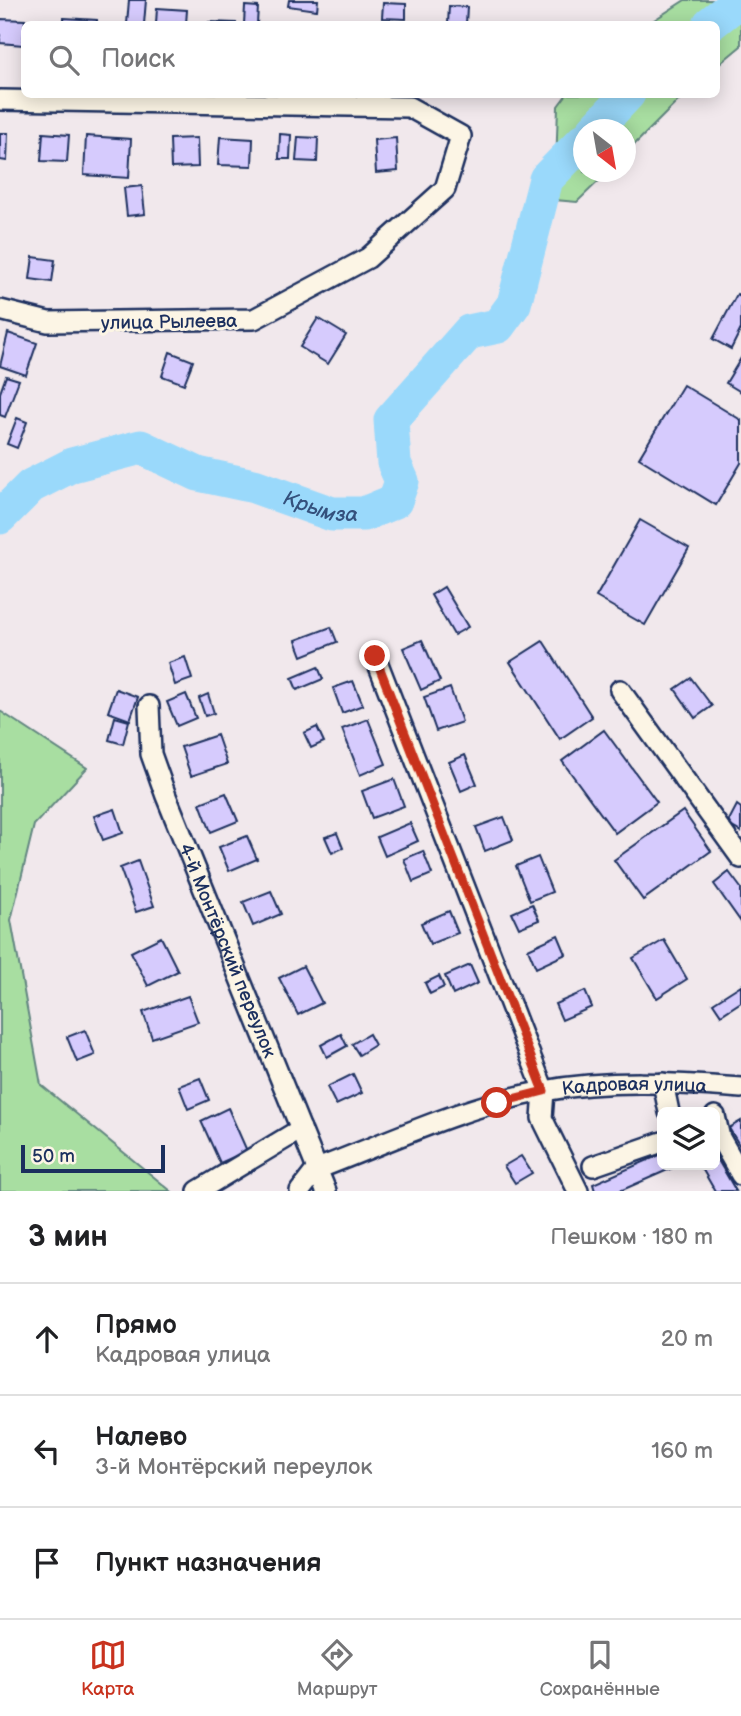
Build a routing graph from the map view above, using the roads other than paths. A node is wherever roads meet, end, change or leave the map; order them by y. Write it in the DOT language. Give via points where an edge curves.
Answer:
graph roads {
  1 [pos="0,100"];
  2 [pos="0,310"];
  3 [pos="375,656"];
  4 [pos="620,690"];
  5 [pos="149,706"];
  6 [pos="741,858"];
  7 [pos="663,1083"];
  8 [pos="708,1086"];
  9 [pos="741,1088"];
  10 [pos="544,1091"];
  11 [pos="668,1107"];
  12 [pos="712,1107"];
  13 [pos="301,1129"];
  14 [pos="720,1138"];
  15 [pos="657,1144"];
  16 [pos="593,1166"];
  17 [pos="317,1170"];
  18 [pos="741,1175"];
  19 [pos="198,1191"];
  20 [pos="300,1191"];
  21 [pos="326,1191"];
  22 [pos="578,1191"];
  1 -- 2 [label="street, улица Рылеева" via="409,107 461,136 445,189 368,258 254,320 48,322"];
  3 -- 10 [label="street"];
  4 -- 6 [label="street"];
  5 -- 13 [label="street, 4-й Монтёрский переулок" via="150,754"];
  7 -- 8 [label="street, Кадровая улица"];
  7 -- 10 [label="street, Кадровая улица"];
  7 -- 11 [label="street"];
  8 -- 9 [label="street, Кадровая улица"];
  8 -- 12 [label="street"];
  10 -- 17 [label="street, Кадровая улица" via="497,1103"];
  10 -- 22 [label="street" via="542,1118"];
  13 -- 17 [label="street, 4-й Монтёрский переулок"];
  13 -- 19 [label="street"];
  14 -- 18 [label="street"];
  15 -- 16 [label="street"];
  17 -- 20 [label="street"];
  17 -- 21 [label="street, 4-й Монтёрский переулок"];
}
